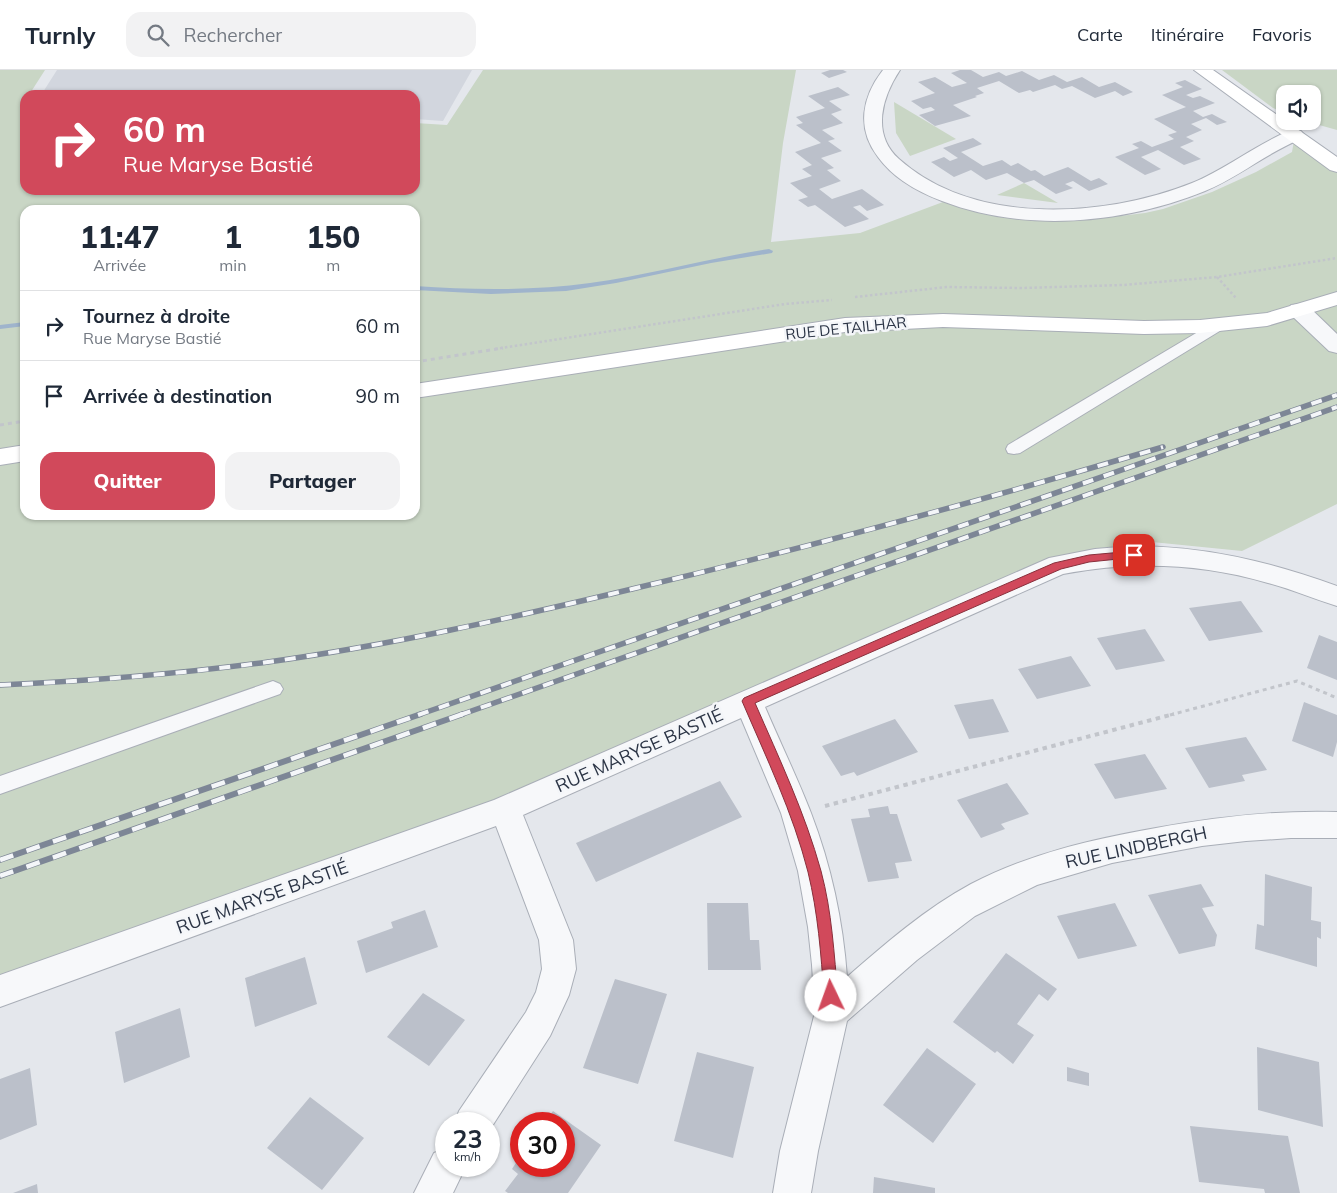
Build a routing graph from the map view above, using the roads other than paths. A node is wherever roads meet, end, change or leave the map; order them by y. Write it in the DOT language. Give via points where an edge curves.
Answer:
graph roads {
  1 [pos="892,70"];
  2 [pos="1202,70"];
  3 [pos="1295,135"];
  4 [pos="1337,166"];
  5 [pos="1337,298"];
  6 [pos="1299,310"];
  7 [pos="1218,326"];
  8 [pos="1337,346"];
  9 [pos="420,390"];
  10 [pos="1014,449"];
  11 [pos="20,453"];
  12 [pos="0,456"];
  13 [pos="1337,596"];
  14 [pos="273,689"];
  15 [pos="748,701"];
  16 [pos="0,785"];
  17 [pos="505,809"];
  18 [pos="1337,825"];
  19 [pos="0,991"];
  20 [pos="832,1012"];
  21 [pos="480,1112"];
  22 [pos="441,1177"];
  23 [pos="433,1193"];
  24 [pos="792,1193"];
  1 -- 3 [label="street" via="880,88 872,122 875,138 886,157 907,175 935,191 998,211 1055,214 1110,210 1161,200 1225,174"];
  2 -- 3 [label="street"];
  3 -- 4 [label="street"];
  5 -- 6 [label="street, RUE DE TAILHAR"];
  6 -- 7 [label="street, RUE DE TAILHAR" via="1258,321"];
  6 -- 8 [label="street"];
  7 -- 9 [label="street, RUE DE TAILHAR" via="1161,328 885,321"];
  7 -- 10 [label="lane"];
  11 -- 12 [label="street"];
  13 -- 15 [label="street, RUE MARYSE BASTIÉ" via="1273,574 1214,560 1153,554 1089,558 1058,565"];
  14 -- 16 [label="lane"];
  15 -- 17 [label="street, RUE MARYSE BASTIÉ"];
  15 -- 20 [label="street" via="796,813 814,871 825,927"];
  17 -- 19 [label="street, RUE MARYSE BASTIÉ"];
  17 -- 21 [label="street" via="556,940 559,969 552,995 538,1024"];
  18 -- 20 [label="street, RUE LINDBERGH" via="1275,824 1221,829 1102,851 1018,878 956,911"];
  20 -- 24 [label="street"];
  22 -- 23 [label="street"];
}
